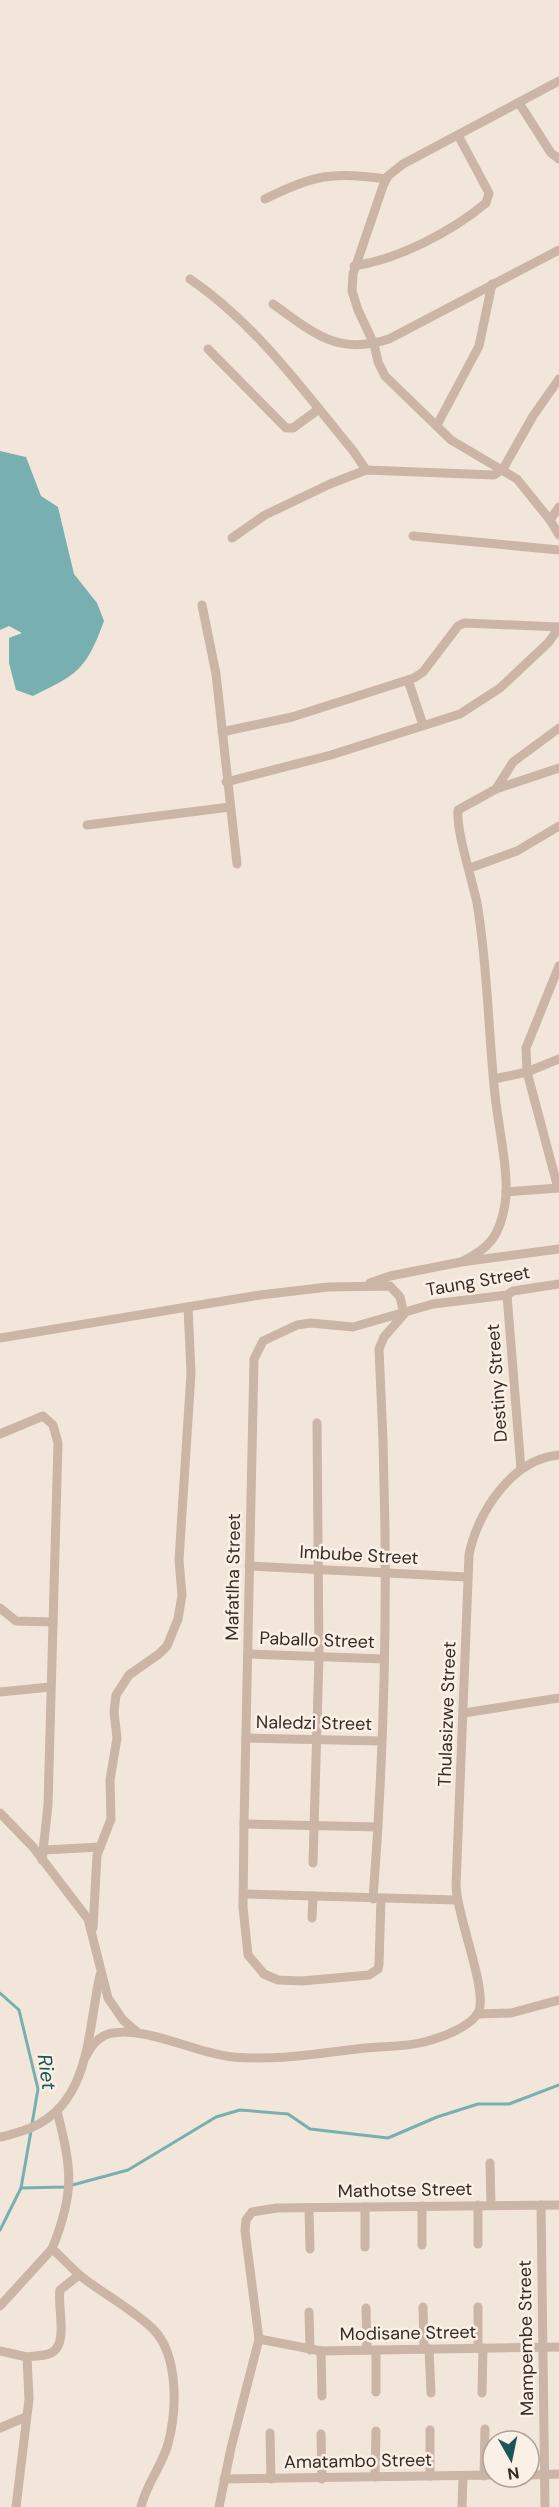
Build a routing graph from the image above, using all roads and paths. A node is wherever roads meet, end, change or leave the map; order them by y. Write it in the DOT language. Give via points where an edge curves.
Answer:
graph roads {
  1 [pos="559,81"];
  2 [pos="519,102"];
  3 [pos="458,135"];
  4 [pos="559,159"];
  5 [pos="386,179"];
  6 [pos="266,199"];
  7 [pos="558,253"];
  8 [pos="354,266"];
  9 [pos="190,279"];
  10 [pos="492,284"];
  11 [pos="273,304"];
  12 [pos="374,344"];
  13 [pos="208,349"];
  14 [pos="559,379"];
  15 [pos="319,409"];
  16 [pos="437,425"];
  17 [pos="503,469"];
  18 [pos="366,470"];
  19 [pos="559,507"];
  20 [pos="550,520"];
  21 [pos="559,534"];
  22 [pos="413,536"];
  23 [pos="232,538"];
  24 [pos="559,550"];
  25 [pos="202,605"];
  26 [pos="559,628"];
  27 [pos="408,680"];
  28 [pos="423,725"];
  29 [pos="559,728"];
  30 [pos="222,732"];
  31 [pos="559,768"];
  32 [pos="226,782"];
  33 [pos="496,789"];
  34 [pos="230,807"];
  35 [pos="87,825"];
  36 [pos="559,826"];
  37 [pos="237,864"];
  38 [pos="470,868"];
  39 [pos="559,966"];
  40 [pos="559,1059"];
  41 [pos="527,1072"];
  42 [pos="494,1079"];
  43 [pos="559,1188"];
  44 [pos="506,1192"];
  45 [pos="559,1249"];
  46 [pos="461,1262"];
  47 [pos="559,1284"];
  48 [pos="367,1285"];
  49 [pos="507,1295"];
  50 [pos="188,1307"];
  51 [pos="404,1314"];
  52 [pos="0,1338"];
  53 [pos="317,1423"];
  54 [pos="0,1434"];
  55 [pos="559,1455"];
  56 [pos="520,1469"];
  57 [pos="249,1566"];
  58 [pos="318,1569"];
  59 [pos="384,1572"];
  60 [pos="467,1577"];
  61 [pos="0,1608"];
  62 [pos="53,1622"];
  63 [pos="248,1654"];
  64 [pos="319,1656"];
  65 [pos="384,1659"];
  66 [pos="50,1687"];
  67 [pos="0,1692"];
  68 [pos="559,1698"];
  69 [pos="383,1701"];
  70 [pos="464,1713"];
  71 [pos="246,1738"];
  72 [pos="381,1741"];
  73 [pos="316,1742"];
  74 [pos="0,1813"];
  75 [pos="244,1824"];
  76 [pos="314,1825"];
  77 [pos="378,1827"];
  78 [pos="100,1847"];
  79 [pos="44,1850"];
  80 [pos="42,1860"];
  81 [pos="313,1863"];
  82 [pos="245,1894"];
  83 [pos="313,1896"];
  84 [pos="377,1899"];
  85 [pos="456,1900"];
  86 [pos="312,1918"];
  87 [pos="93,1928"];
  88 [pos="100,1972"];
  89 [pos="559,2000"];
  90 [pos="477,2014"];
  91 [pos="138,2033"];
  92 [pos="86,2056"];
  93 [pos="57,2111"];
  94 [pos="2,2137"];
  95 [pos="490,2163"];
  96 [pos="478,2205"];
  97 [pos="491,2205"];
  98 [pos="541,2205"];
  99 [pos="559,2205"];
  100 [pos="422,2206"];
  101 [pos="365,2207"];
  102 [pos="309,2208"];
  103 [pos="478,2244"];
  104 [pos="422,2245"];
  105 [pos="365,2247"];
  106 [pos="52,2249"];
  107 [pos="310,2249"];
  108 [pos="79,2275"];
  109 [pos="0,2306"];
  110 [pos="423,2307"];
  111 [pos="478,2307"];
  112 [pos="366,2308"];
  113 [pos="309,2312"];
  114 [pos="259,2339"];
  115 [pos="541,2347"];
  116 [pos="559,2347"];
  117 [pos="481,2348"];
  118 [pos="426,2349"];
  119 [pos="310,2350"];
  120 [pos="371,2350"];
  121 [pos="0,2351"];
  122 [pos="321,2351"];
  123 [pos="27,2357"];
  124 [pos="376,2392"];
  125 [pos="482,2392"];
  126 [pos="431,2393"];
  127 [pos="322,2396"];
  128 [pos="26,2417"];
  129 [pos="0,2428"];
  130 [pos="430,2430"];
  131 [pos="376,2431"];
  132 [pos="270,2433"];
  133 [pos="321,2434"];
  134 [pos="541,2474"];
  135 [pos="544,2474"];
  136 [pos="559,2474"];
  137 [pos="430,2476"];
  138 [pos="481,2476"];
  139 [pos="375,2477"];
  140 [pos="463,2477"];
  141 [pos="224,2479"];
  142 [pos="271,2479"];
  143 [pos="322,2479"];
  144 [pos="16,2507"];
  145 [pos="141,2507"];
  146 [pos="219,2507"];
  147 [pos="462,2507"];
  148 [pos="545,2507"];
  1 -- 2 [label="street"];
  2 -- 3 [label="street"];
  2 -- 4 [label="street" via="551,153"];
  3 -- 5 [label="street" via="403,164"];
  3 -- 8 [label="street" via="489,193 486,202 439,234 391,256"];
  5 -- 6 [label="street" via="320,176"];
  5 -- 8 [label="street"];
  7 -- 10 [label="street"];
  8 -- 12 [label="street" via="352,291"];
  9 -- 15 [label="street" via="243,321"];
  10 -- 12 [label="street"];
  10 -- 16 [label="street" via="479,346"];
  11 -- 12 [label="street" via="334,344"];
  12 -- 16 [label="street" via="385,376"];
  13 -- 15 [label="street" via="286,428"];
  14 -- 17 [label="street" via="532,416"];
  15 -- 18 [label="street"];
  16 -- 17 [label="street" via="466,450"];
  17 -- 18 [label="street" via="494,475"];
  17 -- 20 [label="street" via="517,479"];
  18 -- 23 [label="street" via="265,515"];
  19 -- 20 [label="street"];
  20 -- 21 [label="street"];
  22 -- 24 [label="street"];
  25 -- 30 [label="street"];
  26 -- 27 [label="street" via="464,623 423,672"];
  26 -- 28 [label="street" via="548,644 500,688 460,714"];
  27 -- 28 [label="street"];
  27 -- 30 [label="street" via="292,717"];
  28 -- 32 [label="street" via="257,777"];
  29 -- 33 [label="street" via="513,762"];
  30 -- 32 [label="street"];
  31 -- 33 [label="street"];
  32 -- 34 [label="street"];
  33 -- 38 [label="street" via="458,810 457,821"];
  34 -- 35 [label="street"];
  34 -- 37 [label="street"];
  36 -- 38 [label="street" via="518,851"];
  38 -- 42 [label="street" via="482,936"];
  39 -- 41 [label="street" via="526,1048"];
  40 -- 41 [label="street"];
  41 -- 42 [label="street"];
  41 -- 43 [label="street"];
  42 -- 44 [label="street"];
  43 -- 44 [label="street"];
  44 -- 46 [label="street" via="494,1239 477,1255"];
  45 -- 46 [label="street"];
  46 -- 48 [label="street" via="390,1276"];
  47 -- 49 [label="street, Taung Street"];
  48 -- 50 [label="street"];
  48 -- 51 [label="street" via="390,1286 396,1291"];
  49 -- 51 [label="street, Taung Street" via="433,1304"];
  49 -- 56 [label="street, Destiny Street"];
  50 -- 52 [label="street"];
  50 -- 78 [label="street" via="190,1373 179,1560 182,1595 167,1646 129,1675 116,1695 111,1819"];
  51 -- 57 [label="street, Mafatlha Street" via="353,1327 297,1325 271,1335 258,1349 253,1373"];
  51 -- 59 [label="street, Paballo Street" via="379,1349 385,1464"];
  53 -- 58 [label="street"];
  54 -- 62 [label="street" via="43,1416 56,1433"];
  55 -- 56 [label="street, Thulasizwe Street"];
  56 -- 60 [label="street, Thulasizwe Street" via="472,1537"];
  57 -- 58 [label="street, Imbube Street"];
  57 -- 63 [label="street, Mafatlha Street"];
  58 -- 59 [label="street, Imbube Street"];
  58 -- 64 [label="street"];
  59 -- 60 [label="street, Imbube Street"];
  59 -- 65 [label="street, Paballo Street"];
  60 -- 70 [label="street, Thulasizwe Street"];
  61 -- 62 [label="street" via="16,1621"];
  62 -- 66 [label="street"];
  63 -- 64 [label="street, Paballo Street"];
  63 -- 71 [label="street, Mafatlha Street"];
  64 -- 65 [label="street, Paballo Street"];
  64 -- 73 [label="street"];
  65 -- 69 [label="street, Paballo Street"];
  66 -- 67 [label="street"];
  66 -- 79 [label="street"];
  68 -- 70 [label="street"];
  69 -- 72 [label="street, Naledzi Street"];
  70 -- 85 [label="street, Thulasizwe Street"];
  71 -- 73 [label="street, Naledzi Street"];
  71 -- 75 [label="street, Mafatlha Street"];
  72 -- 73 [label="street, Naledzi Street"];
  72 -- 77 [label="street, Naledzi Street"];
  73 -- 76 [label="street"];
  74 -- 80 [label="street"];
  75 -- 76 [label="street"];
  75 -- 82 [label="street, Mafatlha Street"];
  76 -- 77 [label="street"];
  76 -- 81 [label="street"];
  77 -- 84 [label="street, Naledzi Street"];
  78 -- 79 [label="street"];
  78 -- 87 [label="street" via="95,1869"];
  79 -- 80 [label="street"];
  80 -- 87 [label="street"];
  82 -- 83 [label="street"];
  82 -- 84 [label="street, Mafatlha Street" via="243,1907 250,1958 269,1978 287,1981 362,1976 378,1969"];
  83 -- 84 [label="street"];
  83 -- 86 [label="street"];
  84 -- 85 [label="street"];
  85 -- 90 [label="street, Thulasizwe Street" via="480,1993"];
  87 -- 88 [label="street"];
  88 -- 91 [label="street" via="113,2006"];
  88 -- 92 [label="street"];
  89 -- 90 [label="street" via="511,2013"];
  90 -- 91 [label="street" via="467,2023 425,2042 274,2057 203,2052"];
  91 -- 92 [label="street" via="104,2036"];
  92 -- 93 [label="street" via="76,2086"];
  93 -- 94 [label="street" via="39,2126"];
  93 -- 106 [label="street" via="71,2174 64,2220"];
  95 -- 97 [label="street"];
  96 -- 97 [label="street, Mathotse Street"];
  96 -- 100 [label="street, Mathotse Street"];
  96 -- 103 [label="street"];
  97 -- 98 [label="street, Mathotse Street"];
  98 -- 99 [label="street, Mathotse Street"];
  98 -- 115 [label="street, Mampembe Street"];
  100 -- 101 [label="street, Mathotse Street"];
  100 -- 104 [label="street"];
  101 -- 102 [label="street, Mathotse Street"];
  101 -- 105 [label="street"];
  102 -- 107 [label="street"];
  102 -- 114 [label="street, Mathotse Street" via="268,2208 252,2212 246,2220"];
  106 -- 108 [label="street"];
  106 -- 109 [label="street"];
  108 -- 123 [label="street" via="60,2290 58,2346 51,2353"];
  108 -- 145 [label="street" via="154,2330 171,2364 173,2413 168,2445"];
  110 -- 118 [label="street"];
  111 -- 117 [label="street"];
  112 -- 120 [label="street"];
  113 -- 119 [label="street"];
  114 -- 119 [label="street, Modisane Street"];
  114 -- 141 [label="street"];
  115 -- 116 [label="street, Modisane Street"];
  115 -- 117 [label="street, Modisane Street"];
  115 -- 135 [label="street, Mampembe Street"];
  117 -- 118 [label="street, Modisane Street"];
  117 -- 125 [label="street"];
  118 -- 120 [label="street, Modisane Street"];
  118 -- 126 [label="street"];
  119 -- 122 [label="street, Modisane Street"];
  120 -- 122 [label="street, Modisane Street"];
  120 -- 124 [label="street"];
  121 -- 123 [label="street"];
  122 -- 127 [label="street"];
  123 -- 128 [label="street"];
  128 -- 129 [label="street"];
  128 -- 144 [label="street"];
  130 -- 137 [label="street"];
  131 -- 139 [label="street"];
  132 -- 142 [label="street"];
  133 -- 143 [label="street"];
  134 -- 135 [label="street"];
  135 -- 136 [label="street"];
  135 -- 148 [label="street, Mampembe Street"];
  137 -- 139 [label="street, Amatambo Street"];
  137 -- 140 [label="street, Amatambo Street"];
  138 -- 140 [label="street, Amatambo Street"];
  139 -- 143 [label="street, Amatambo Street"];
  140 -- 147 [label="street"];
  141 -- 142 [label="street, Amatambo Street"];
  141 -- 146 [label="street"];
  142 -- 143 [label="street, Amatambo Street"];
}
